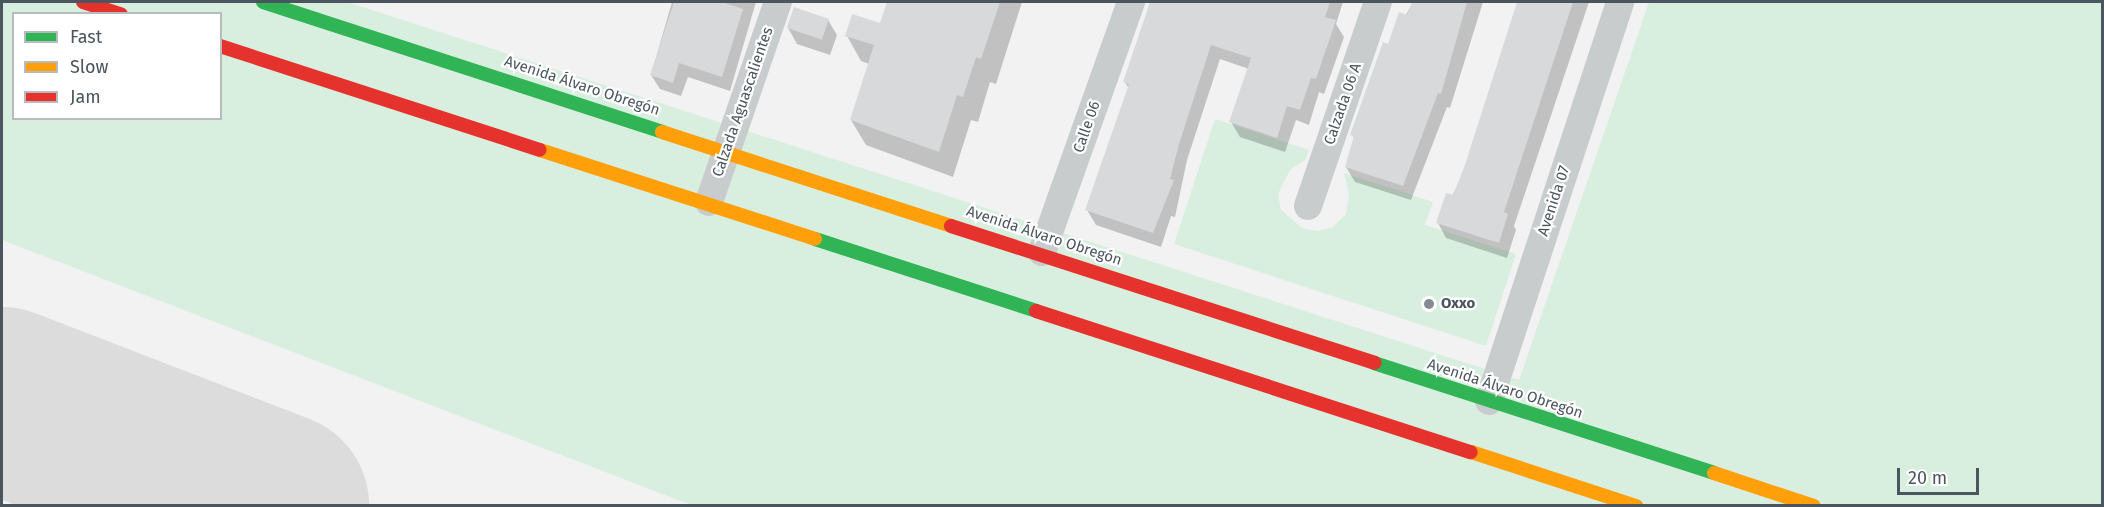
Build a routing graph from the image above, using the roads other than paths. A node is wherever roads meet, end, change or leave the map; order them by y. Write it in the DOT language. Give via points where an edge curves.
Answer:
graph roads {
  1 [pos="83,2"];
  2 [pos="263,2"];
  3 [pos="778,2"];
  4 [pos="1131,2"];
  5 [pos="1378,2"];
  6 [pos="1620,2"];
  7 [pos="115,12"];
  8 [pos="222,47"];
  9 [pos="727,150"];
  10 [pos="709,202"];
  11 [pos="1308,206"];
  12 [pos="1042,252"];
  13 [pos="1489,401"];
  14 [pos="1636,506"];
  15 [pos="1814,506"];
  1 -- 7 [label="main road"];
  2 -- 9 [label="main road, Avenida Álvaro Obregón"];
  3 -- 9 [label="street, Calzada Aguascalientes"];
  4 -- 12 [label="street, Calle 06"];
  5 -- 11 [label="street, Calzada 06 A"];
  6 -- 13 [label="street, Avenida 07"];
  8 -- 10 [label="main road"];
  9 -- 10 [label="street, Calzada Aguascalientes"];
  9 -- 12 [label="main road, Avenida Álvaro Obregón"];
  10 -- 14 [label="main road"];
  12 -- 13 [label="main road, Avenida Álvaro Obregón"];
  13 -- 15 [label="main road, Avenida Álvaro Obregón"];
}
